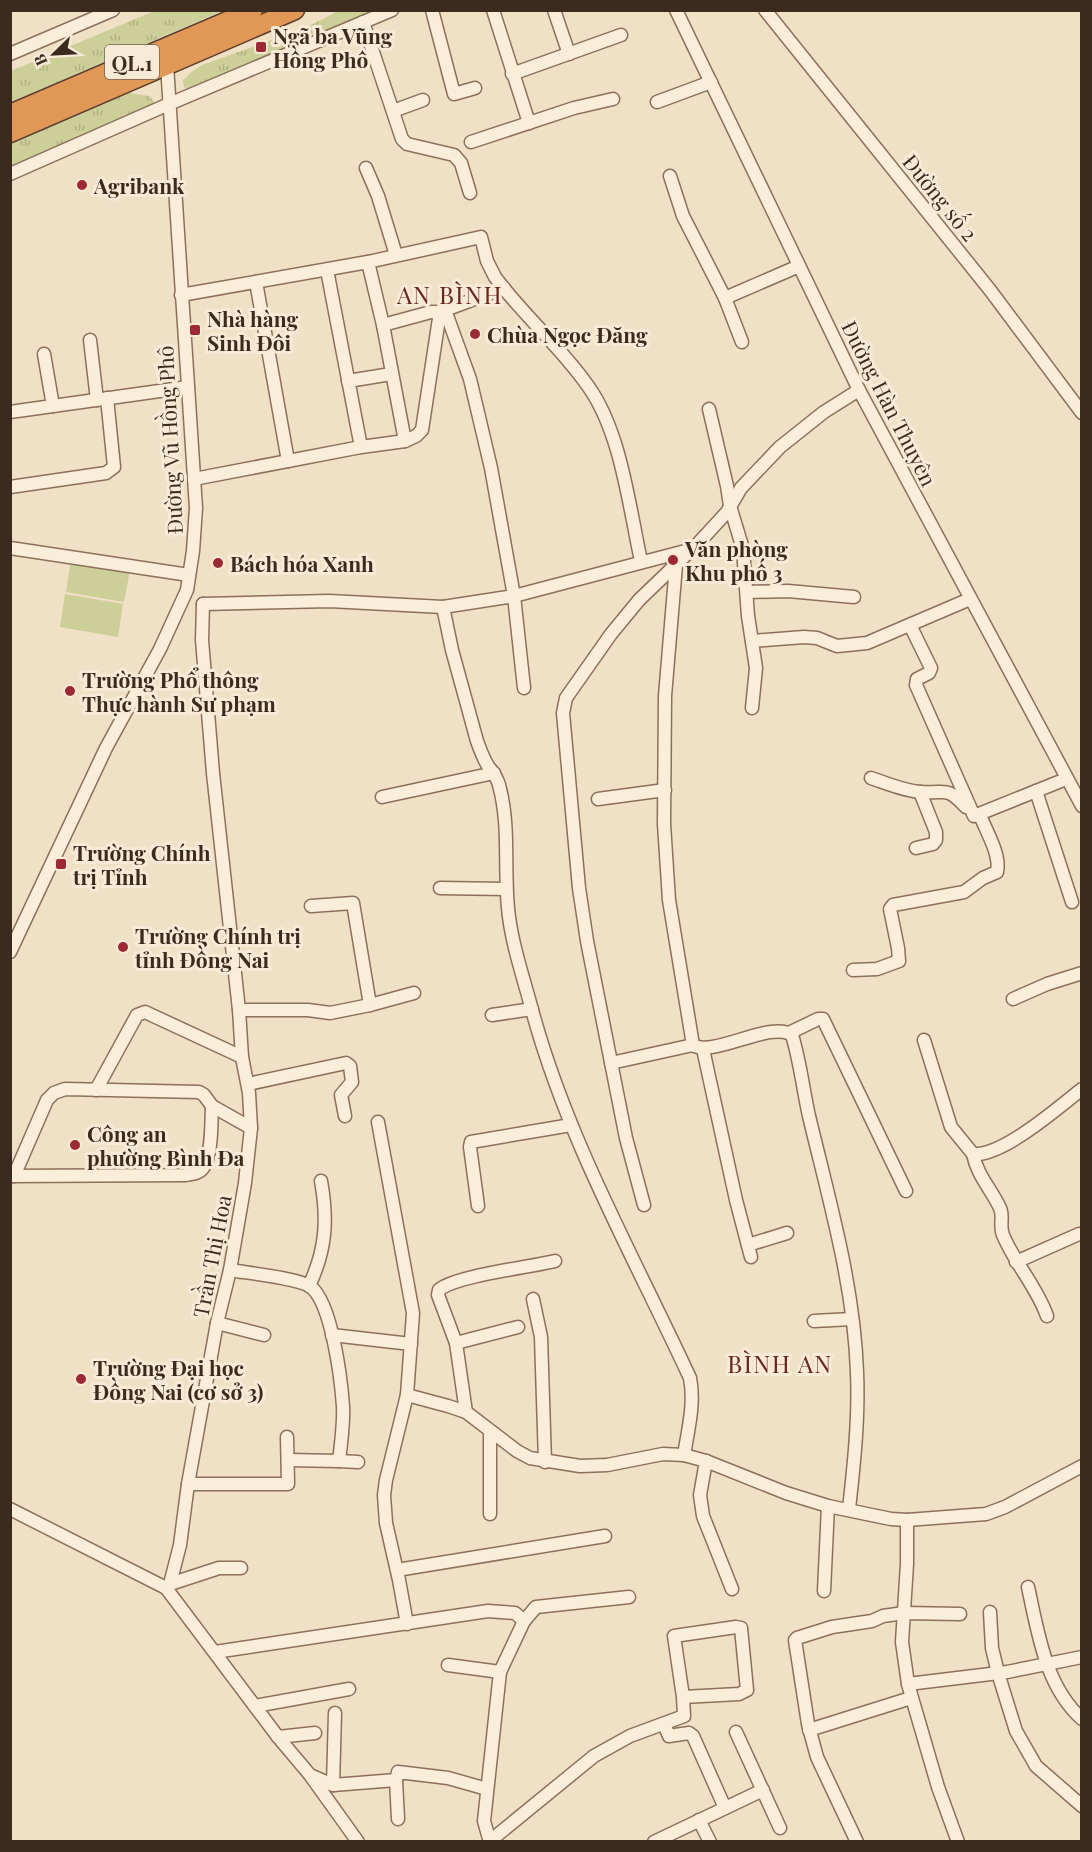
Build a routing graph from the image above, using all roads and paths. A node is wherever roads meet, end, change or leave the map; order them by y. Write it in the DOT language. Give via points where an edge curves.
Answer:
graph roads {
  1 [pos="113,10"];
  2 [pos="253,10"];
  3 [pos="295,10"];
  4 [pos="392,10"];
  5 [pos="432,10"];
  6 [pos="493,10"];
  7 [pos="554,10"];
  8 [pos="676,10"];
  9 [pos="765,10"];
  10 [pos="363,22"];
  11 [pos="621,35"];
  12 [pos="10,54"];
  13 [pos="569,54"];
  14 [pos="167,65"];
  15 [pos="513,74"];
  16 [pos="711,82"];
  17 [pos="475,88"];
  18 [pos="614,99"];
  19 [pos="423,100"];
  20 [pos="657,102"];
  21 [pos="169,104"];
  22 [pos="393,111"];
  23 [pos="10,114"];
  24 [pos="529,123"];
  25 [pos="10,133"];
  26 [pos="471,142"];
  27 [pos="366,168"];
  28 [pos="10,174"];
  29 [pos="670,176"];
  30 [pos="470,194"];
  31 [pos="396,255"];
  32 [pos="368,262"];
  33 [pos="799,266"];
  34 [pos="327,270"];
  35 [pos="256,282"];
  36 [pos="504,288"];
  37 [pos="181,295"];
  38 [pos="724,298"];
  39 [pos="442,311"];
  40 [pos="383,325"];
  41 [pos="90,340"];
  42 [pos="742,342"];
  43 [pos="44,354"];
  44 [pos="391,374"];
  45 [pos="348,381"];
  46 [pos="188,387"];
  47 [pos="859,390"];
  48 [pos="102,399"];
  49 [pos="53,406"];
  50 [pos="709,409"];
  51 [pos="10,412"];
  52 [pos="1082,413"];
  53 [pos="405,441"];
  54 [pos="361,447"];
  55 [pos="288,461"];
  56 [pos="194,479"];
  57 [pos="10,487"];
  58 [pos="730,506"];
  59 [pos="10,548"];
  60 [pos="693,549"];
  61 [pos="641,561"];
  62 [pos="676,565"];
  63 [pos="189,574"];
  64 [pos="187,590"];
  65 [pos="748,592"];
  66 [pos="514,596"];
  67 [pos="854,597"];
  68 [pos="970,599"];
  69 [pos="203,604"];
  70 [pos="443,607"];
  71 [pos="910,625"];
  72 [pos="752,641"];
  73 [pos="524,688"];
  74 [pos="752,708"];
  75 [pos="494,773"];
  76 [pos="871,778"];
  77 [pos="1066,779"];
  78 [pos="665,790"];
  79 [pos="1036,791"];
  80 [pos="920,792"];
  81 [pos="382,797"];
  82 [pos="598,799"];
  83 [pos="1082,806"];
  84 [pos="976,814"];
  85 [pos="916,848"];
  86 [pos="440,888"];
  87 [pos="506,889"];
  88 [pos="1072,902"];
  89 [pos="311,906"];
  90 [pos="12,945"];
  91 [pos="853,970"];
  92 [pos="1082,973"];
  93 [pos="414,993"];
  94 [pos="1013,999"];
  95 [pos="370,1005"];
  96 [pos="532,1009"];
  97 [pos="239,1010"];
  98 [pos="492,1015"];
  99 [pos="789,1033"];
  100 [pos="924,1040"];
  101 [pos="698,1047"];
  102 [pos="242,1057"];
  103 [pos="611,1063"];
  104 [pos="248,1084"];
  105 [pos="1082,1089"];
  106 [pos="96,1090"];
  107 [pos="212,1106"];
  108 [pos="345,1116"];
  109 [pos="378,1122"];
  110 [pos="571,1125"];
  111 [pos="251,1128"];
  112 [pos="973,1154"];
  113 [pos="12,1176"];
  114 [pos="321,1181"];
  115 [pos="906,1191"];
  116 [pos="644,1205"];
  117 [pos="478,1206"];
  118 [pos="787,1233"];
  119 [pos="1079,1234"];
  120 [pos="555,1261"];
  121 [pos="1016,1263"];
  122 [pos="230,1270"];
  123 [pos="309,1286"];
  124 [pos="533,1299"];
  125 [pos="1047,1316"];
  126 [pos="852,1319"];
  127 [pos="814,1322"];
  128 [pos="217,1323"];
  129 [pos="518,1327"];
  130 [pos="264,1335"];
  131 [pos="332,1335"];
  132 [pos="456,1343"];
  133 [pos="411,1344"];
  134 [pos="407,1395"];
  135 [pos="466,1412"];
  136 [pos="490,1431"];
  137 [pos="287,1437"];
  138 [pos="684,1455"];
  139 [pos="288,1460"];
  140 [pos="339,1461"];
  141 [pos="706,1461"];
  142 [pos="358,1462"];
  143 [pos="545,1462"];
  144 [pos="1082,1466"];
  145 [pos="188,1484"];
  146 [pos="828,1506"];
  147 [pos="10,1509"];
  148 [pos="849,1509"];
  149 [pos="490,1514"];
  150 [pos="907,1520"];
  151 [pos="605,1536"];
  152 [pos="241,1568"];
  153 [pos="397,1570"];
  154 [pos="168,1586"];
  155 [pos="1028,1587"];
  156 [pos="732,1588"];
  157 [pos="824,1591"];
  158 [pos="629,1597"];
  159 [pos="990,1612"];
  160 [pos="904,1613"];
  161 [pos="960,1614"];
  162 [pos="524,1621"];
  163 [pos="407,1624"];
  164 [pos="215,1652"];
  165 [pos="1082,1657"];
  166 [pos="1046,1664"];
  167 [pos="448,1665"];
  168 [pos="500,1672"];
  169 [pos="998,1673"];
  170 [pos="908,1684"];
  171 [pos="349,1689"];
  172 [pos="683,1697"];
  173 [pos="911,1698"];
  174 [pos="255,1706"];
  175 [pos="335,1713"];
  176 [pos="1082,1719"];
  177 [pos="664,1724"];
  178 [pos="809,1730"];
  179 [pos="736,1732"];
  180 [pos="315,1733"];
  181 [pos="278,1737"];
  182 [pos="310,1775"];
  183 [pos="396,1780"];
  184 [pos="333,1785"];
  185 [pos="487,1789"];
  186 [pos="763,1790"];
  187 [pos="1082,1806"];
  188 [pos="725,1808"];
  189 [pos="398,1819"];
  190 [pos="699,1820"];
  191 [pos="780,1828"];
  192 [pos="490,1841"];
  193 [pos="358,1842"];
  194 [pos="654,1842"];
  195 [pos="710,1842"];
  196 [pos="857,1842"];
  197 [pos="958,1842"];
  1 -- 12 [label="street"];
  2 -- 23 [label="highway, QL.1"];
  3 -- 14 [label="highway, QL.1"];
  4 -- 10 [label="street"];
  5 -- 17 [label="street" via="454,94"];
  6 -- 15 [label="street"];
  7 -- 13 [label="street"];
  8 -- 16 [label="street, Đường Hàn Thuyên"];
  9 -- 52 [label="street, Đường số 2" via="990,290"];
  10 -- 21 [label="street"];
  10 -- 22 [label="street"];
  11 -- 13 [label="street"];
  13 -- 15 [label="street"];
  14 -- 21 [label="street, Đường Vũ Hồng Phô"];
  14 -- 25 [label="highway, QL.1"];
  15 -- 24 [label="street"];
  16 -- 20 [label="street"];
  16 -- 33 [label="street, Đường Hàn Thuyên"];
  18 -- 24 [label="street"];
  19 -- 22 [label="street"];
  21 -- 28 [label="street"];
  21 -- 37 [label="street, Đường Vũ Hồng Phô"];
  22 -- 30 [label="street" via="404,141 454,155"];
  24 -- 26 [label="street"];
  27 -- 31 [label="street"];
  29 -- 38 [label="street" via="684,216"];
  31 -- 32 [label="street"];
  31 -- 36 [label="street" via="481,237 487,261"];
  32 -- 34 [label="street"];
  32 -- 40 [label="street"];
  33 -- 38 [label="street"];
  33 -- 47 [label="street, Đường Hàn Thuyên"];
  34 -- 35 [label="street"];
  34 -- 45 [label="street"];
  35 -- 37 [label="street"];
  35 -- 55 [label="street"];
  36 -- 39 [label="street"];
  36 -- 61 [label="street" via="589,387 608,424 618,452"];
  37 -- 46 [label="street, Đường Vũ Hồng Phô"];
  38 -- 42 [label="street"];
  39 -- 40 [label="street"];
  39 -- 53 [label="street" via="422,430"];
  39 -- 66 [label="street" via="473,390"];
  40 -- 44 [label="street"];
  41 -- 48 [label="street"];
  43 -- 49 [label="street"];
  44 -- 45 [label="street"];
  44 -- 53 [label="street"];
  45 -- 54 [label="street"];
  46 -- 48 [label="street"];
  46 -- 56 [label="street, Đường Vũ Hồng Phô"];
  47 -- 58 [label="street" via="780,447 741,488"];
  47 -- 68 [label="street, Đường Hàn Thuyên"];
  48 -- 49 [label="street"];
  48 -- 57 [label="street" via="114,466 106,472"];
  49 -- 51 [label="street"];
  50 -- 58 [label="street"];
  53 -- 54 [label="street"];
  54 -- 55 [label="street"];
  55 -- 56 [label="street"];
  56 -- 63 [label="street, Đường Vũ Hồng Phô" via="196,524"];
  58 -- 60 [label="street"];
  58 -- 65 [label="street" via="743,549"];
  59 -- 63 [label="street"];
  60 -- 61 [label="street"];
  60 -- 62 [label="street"];
  61 -- 66 [label="street"];
  62 -- 78 [label="street" via="667,661"];
  62 -- 103 [label="street" via="610,634 566,698 563,712 579,888"];
  63 -- 64 [label="street, Đường Vũ Hồng Phô"];
  64 -- 69 [label="street"];
  64 -- 90 [label="street, Đường Vũ Hồng Phô"];
  65 -- 67 [label="street"];
  65 -- 72 [label="street"];
  66 -- 70 [label="street"];
  66 -- 73 [label="street"];
  68 -- 71 [label="street"];
  68 -- 77 [label="street, Đường Hàn Thuyên"];
  69 -- 70 [label="street" via="329,601"];
  69 -- 97 [label="street, Trần Thị Hoa" via="202,640 213,772"];
  70 -- 75 [label="street" via="477,741"];
  71 -- 72 [label="street" via="850,646 804,637"];
  71 -- 84 [label="street" via="931,668 917,679 916,685"];
  72 -- 74 [label="street" via="756,668"];
  75 -- 81 [label="street"];
  75 -- 87 [label="street" via="500,787"];
  76 -- 80 [label="street"];
  77 -- 79 [label="street"];
  77 -- 83 [label="street, Đường Hàn Thuyên"];
  78 -- 82 [label="street"];
  78 -- 101 [label="street" via="669,900"];
  79 -- 84 [label="street"];
  79 -- 88 [label="street"];
  80 -- 84 [label="street" via="943,790"];
  80 -- 85 [label="street" via="936,840"];
  84 -- 91 [label="street" via="994,850 997,872 964,892 893,905 890,909 898,961 878,969"];
  86 -- 87 [label="street"];
  87 -- 96 [label="street" via="510,928"];
  89 -- 95 [label="street" via="353,903"];
  92 -- 94 [label="street"];
  93 -- 95 [label="street"];
  95 -- 97 [label="street" via="330,1013"];
  96 -- 98 [label="street"];
  96 -- 110 [label="street"];
  97 -- 102 [label="street, Trần Thị Hoa"];
  99 -- 101 [label="street"];
  99 -- 115 [label="street" via="823,1019"];
  99 -- 126 [label="street" via="839,1239"];
  100 -- 112 [label="street" via="951,1127"];
  101 -- 103 [label="street"];
  101 -- 118 [label="street" via="750,1251"];
  102 -- 104 [label="street, Trần Thị Hoa"];
  102 -- 106 [label="street" via="142,1012"];
  103 -- 116 [label="street"];
  104 -- 108 [label="street" via="346,1063 352,1082 341,1095"];
  104 -- 111 [label="street, Trần Thị Hoa"];
  105 -- 112 [label="street" via="1006,1145"];
  106 -- 107 [label="street" via="199,1092"];
  106 -- 113 [label="street" via="65,1089 47,1100"];
  107 -- 111 [label="street"];
  107 -- 113 [label="street" via="207,1162 196,1173"];
  109 -- 133 [label="street" via="413,1313"];
  110 -- 117 [label="street" via="471,1142"];
  110 -- 138 [label="street" via="690,1378 691,1408"];
  111 -- 122 [label="street, Trần Thị Hoa"];
  112 -- 121 [label="street" via="1000,1208 1001,1232"];
  114 -- 123 [label="street" via="324,1245"];
  119 -- 121 [label="street"];
  120 -- 132 [label="street" via="480,1275 440,1288 438,1294"];
  121 -- 125 [label="street"];
  122 -- 123 [label="street"];
  122 -- 128 [label="street, Trần Thị Hoa"];
  123 -- 131 [label="street" via="319,1299"];
  124 -- 143 [label="street" via="541,1337"];
  126 -- 127 [label="street"];
  126 -- 148 [label="street" via="857,1384 856,1447"];
  128 -- 130 [label="street"];
  128 -- 145 [label="street, Trần Thị Hoa"];
  129 -- 132 [label="street"];
  131 -- 133 [label="street"];
  131 -- 140 [label="street" via="343,1407"];
  132 -- 135 [label="street"];
  133 -- 134 [label="street"];
  134 -- 135 [label="street"];
  134 -- 153 [label="street" via="384,1495"];
  135 -- 136 [label="street"];
  136 -- 143 [label="street" via="530,1458"];
  136 -- 149 [label="street"];
  137 -- 139 [label="street"];
  138 -- 141 [label="street"];
  138 -- 143 [label="street" via="663,1454 598,1466"];
  139 -- 140 [label="street"];
  139 -- 145 [label="street" via="288,1484"];
  140 -- 142 [label="street"];
  141 -- 146 [label="street"];
  141 -- 156 [label="street" via="700,1495 703,1516"];
  144 -- 150 [label="street" via="1005,1508 986,1514"];
  145 -- 154 [label="street, Trần Thị Hoa" via="180,1545"];
  146 -- 148 [label="street"];
  146 -- 157 [label="street"];
  147 -- 154 [label="street"];
  148 -- 150 [label="street"];
  150 -- 160 [label="street"];
  151 -- 153 [label="street"];
  152 -- 154 [label="street" via="219,1568"];
  153 -- 163 [label="street"];
  154 -- 164 [label="street"];
  155 -- 166 [label="street"];
  158 -- 162 [label="street" via="536,1607"];
  159 -- 169 [label="street"];
  160 -- 161 [label="street"];
  160 -- 170 [label="street" via="902,1642"];
  160 -- 178 [label="street" via="832,1627 795,1640"];
  162 -- 163 [label="street" via="515,1613 488,1611"];
  162 -- 168 [label="street"];
  163 -- 164 [label="street"];
  164 -- 174 [label="street"];
  165 -- 166 [label="street"];
  166 -- 169 [label="street"];
  166 -- 176 [label="street" via="1069,1708"];
  167 -- 168 [label="street"];
  168 -- 185 [label="street"];
  169 -- 170 [label="street"];
  169 -- 187 [label="street" via="1016,1731 1036,1766"];
  170 -- 173 [label="street"];
  171 -- 174 [label="street"];
  172 -- 172 [label="street" via="739,1694 747,1690 741,1628 674,1636"];
  172 -- 177 [label="street" via="684,1716"];
  173 -- 178 [label="street"];
  173 -- 197 [label="street"];
  174 -- 181 [label="street"];
  175 -- 184 [label="street"];
  177 -- 188 [label="street" via="669,1736 693,1736"];
  177 -- 192 [label="street" via="630,1736 594,1756"];
  178 -- 196 [label="street"];
  179 -- 186 [label="street"];
  180 -- 181 [label="street"];
  181 -- 182 [label="street"];
  182 -- 184 [label="street"];
  182 -- 193 [label="street"];
  183 -- 184 [label="street"];
  183 -- 185 [label="street" via="398,1772 448,1778"];
  183 -- 189 [label="street"];
  185 -- 192 [label="street" via="484,1821"];
  186 -- 188 [label="street"];
  186 -- 191 [label="street"];
  188 -- 190 [label="street"];
  190 -- 194 [label="street"];
  190 -- 195 [label="street"];
}
